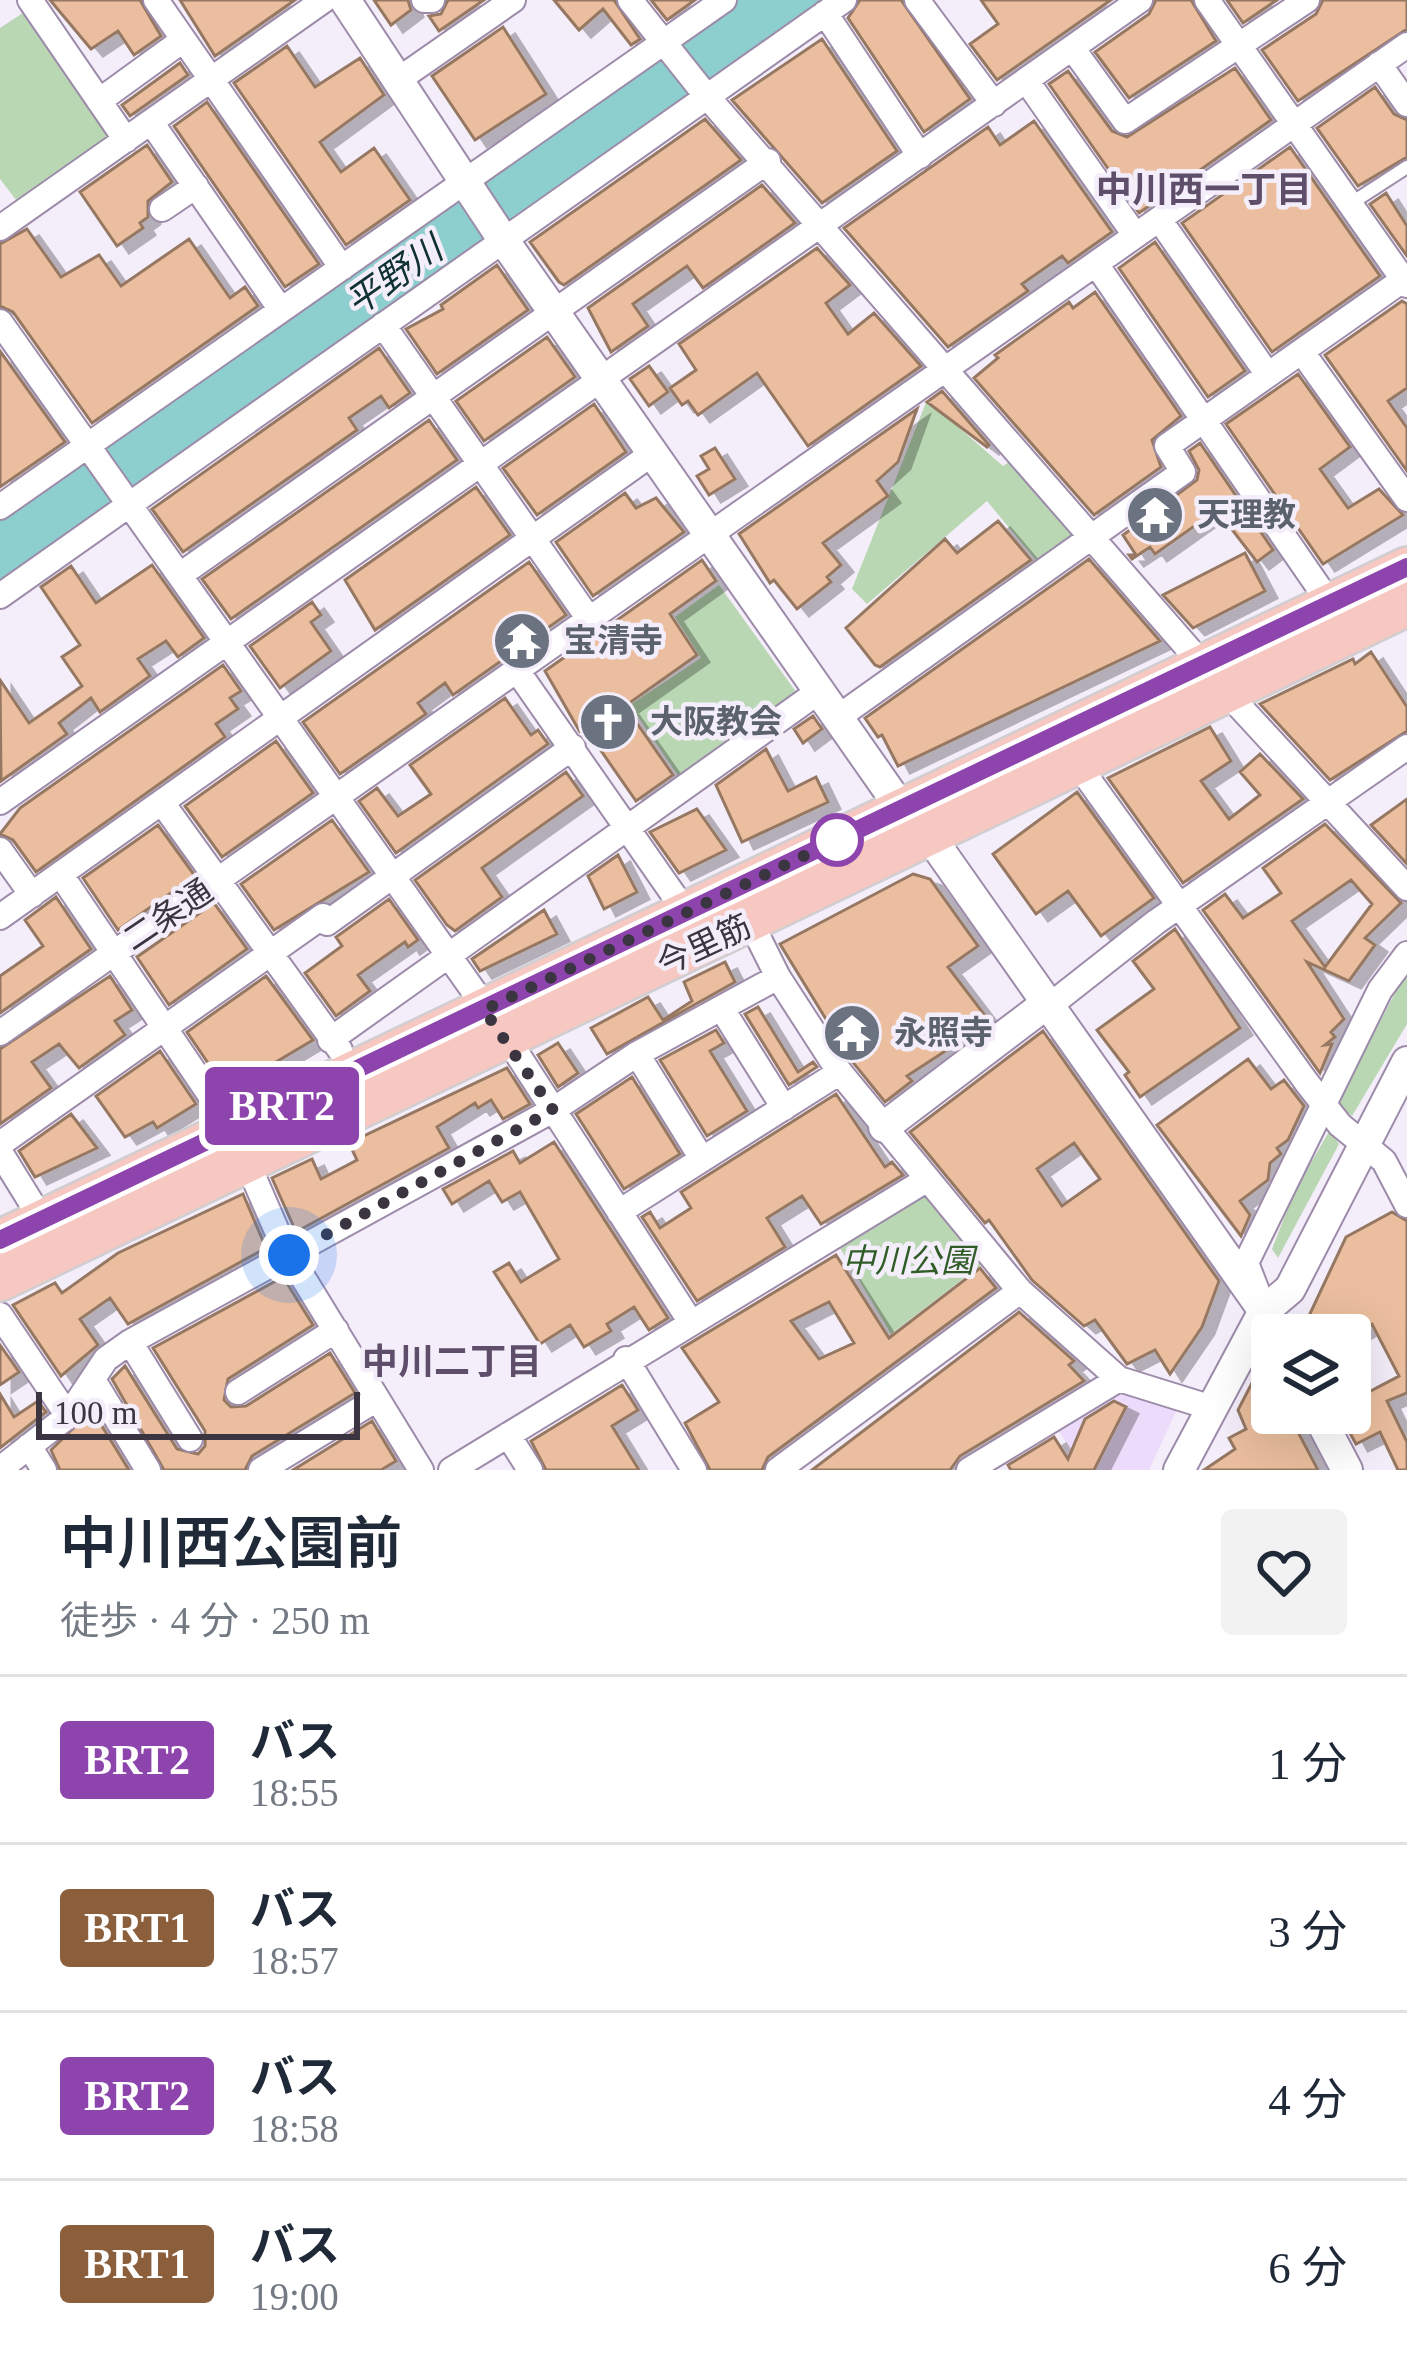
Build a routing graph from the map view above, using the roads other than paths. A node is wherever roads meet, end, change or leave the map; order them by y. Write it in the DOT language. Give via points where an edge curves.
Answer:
graph roads {
  1 [pos="30,0"];
  2 [pos="155,0"];
  3 [pos="324,0"];
  4 [pos="345,0"];
  5 [pos="513,0"];
  6 [pos="630,0"];
  7 [pos="724,0"];
  8 [pos="917,0"];
  9 [pos="1140,0"];
  10 [pos="1208,0"];
  11 [pos="1307,0"];
  12 [pos="834,6"];
  13 [pos="183,40"];
  14 [pos="666,44"];
  15 [pos="1239,45"];
  16 [pos="1407,45"];
  17 [pos="1073,50"];
  18 [pos="1379,64"];
  19 [pos="210,79"];
  20 [pos="398,80"];
  21 [pos="1027,80"];
  22 [pos="707,94"];
  23 [pos="99,101"];
  24 [pos="994,104"];
  25 [pos="1407,104"];
  26 [pos="151,122"];
  27 [pos="1294,124"];
  28 [pos="125,140"];
  29 [pos="920,156"];
  30 [pos="768,161"];
  31 [pos="1407,167"];
  32 [pos="467,185"];
  33 [pos="196,186"];
  34 [pos="1351,205"];
  35 [pos="162,209"];
  36 [pos="1159,219"];
  37 [pos="823,224"];
  38 [pos="0,228"];
  39 [pos="1135,235"];
  40 [pos="504,240"];
  41 [pos="1096,264"];
  42 [pos="342,268"];
  43 [pos="1406,281"];
  44 [pos="280,310"];
  45 [pos="552,310"];
  46 [pos="0,322"];
  47 [pos="382,325"];
  48 [pos="1302,352"];
  49 [pos="9,355"];
  50 [pos="945,368"];
  51 [pos="1268,375"];
  52 [pos="601,380"];
  53 [pos="432,397"];
  54 [pos="1204,420"];
  55 [pos="88,450"];
  56 [pos="652,453"];
  57 [pos="480,465"];
  58 [pos="1407,499"];
  59 [pos="127,504"];
  60 [pos="0,507"];
  61 [pos="709,534"];
  62 [pos="1095,536"];
  63 [pos="534,541"];
  64 [pos="1407,567"];
  65 [pos="180,575"];
  66 [pos="0,596"];
  67 [pos="1331,605"];
  68 [pos="1407,606"];
  69 [pos="589,619"];
  70 [pos="229,642"];
  71 [pos="516,669"];
  72 [pos="1225,688"];
  73 [pos="818,692"];
  74 [pos="837,718"];
  75 [pos="283,720"];
  76 [pos="573,747"];
  77 [pos="1407,747"];
  78 [pos="1078,765"];
  79 [pos="335,796"];
  80 [pos="2,798"];
  81 [pos="1328,803"];
  82 [pos="163,804"];
  83 [pos="901,808"];
  84 [pos="630,827"];
  85 [pos="928,838"];
  86 [pos="0,850"];
  87 [pos="61,874"];
  88 [pos="391,878"];
  89 [pos="218,881"];
  90 [pos="1407,888"];
  91 [pos="32,895"];
  92 [pos="1179,910"];
  93 [pos="687,914"];
  94 [pos="0,917"];
  95 [pos="752,922"];
  96 [pos="114,952"];
  97 [pos="269,953"];
  98 [pos="445,953"];
  99 [pos="1407,954"];
  100 [pos="778,977"];
  101 [pos="1047,1005"];
  102 [pos="722,1009"];
  103 [pos="495,1024"];
  104 [pos="164,1027"];
  105 [pos="0,1033"];
  106 [pos="329,1040"];
  107 [pos="637,1054"];
  108 [pos="1407,1062"];
  109 [pos="362,1068"];
  110 [pos="840,1072"];
  111 [pos="1324,1104"];
  112 [pos="784,1108"];
  113 [pos="553,1110"];
  114 [pos="1407,1111"];
  115 [pos="884,1127"];
  116 [pos="1369,1131"];
  117 [pos="240,1145"];
  118 [pos="0,1148"];
  119 [pos="702,1160"];
  120 [pos="926,1180"];
  121 [pos="1407,1205"];
  122 [pos="619,1212"];
  123 [pos="43,1220"];
  124 [pos="0,1240"];
  125 [pos="289,1255"];
  126 [pos="0,1281"];
  127 [pos="1020,1291"];
  128 [pos="1264,1314"];
  129 [pos="1266,1314"];
  130 [pos="1275,1314"];
  131 [pos="0,1315"];
  132 [pos="690,1321"];
  133 [pos="336,1330"];
  134 [pos="130,1342"];
  135 [pos="1251,1349"];
  136 [pos="626,1359"];
  137 [pos="1119,1379"];
  138 [pos="95,1383"];
  139 [pos="238,1392"];
  140 [pos="377,1400"];
  141 [pos="1209,1407"];
  142 [pos="68,1416"];
  143 [pos="1328,1434"];
  144 [pos="508,1435"];
  145 [pos="190,1439"];
  146 [pos="29,1446"];
  147 [pos="0,1469"];
  148 [pos="44,1470"];
  149 [pos="148,1470"];
  150 [pos="261,1470"];
  151 [pos="421,1470"];
  152 [pos="452,1470"];
  153 [pos="530,1470"];
  154 [pos="694,1470"];
  155 [pos="778,1470"];
  156 [pos="969,1470"];
  157 [pos="1179,1470"];
  158 [pos="1347,1470"];
  1 -- 23 [label="street"];
  2 -- 13 [label="street"];
  3 -- 19 [label="street"];
  4 -- 20 [label="street"];
  5 -- 20 [label="street"];
  6 -- 14 [label="street"];
  7 -- 14 [label="street"];
  8 -- 24 [label="street"];
  9 -- 17 [label="street"];
  10 -- 15 [label="street"];
  11 -- 15 [label="street"];
  12 -- 22 [label="street"];
  12 -- 29 [label="street"];
  13 -- 19 [label="street"];
  13 -- 23 [label="street"];
  14 -- 22 [label="street"];
  14 -- 32 [label="street"];
  15 -- 17 [label="street" via="1126,121"];
  15 -- 27 [label="street"];
  16 -- 18 [label="street, 二条通"];
  17 -- 21 [label="street"];
  18 -- 25 [label="street"];
  18 -- 27 [label="street, 二条通"];
  19 -- 26 [label="street"];
  19 -- 42 [label="street"];
  20 -- 32 [label="street"];
  21 -- 24 [label="street"];
  21 -- 39 [label="street"];
  22 -- 30 [label="street"];
  22 -- 40 [label="street"];
  23 -- 28 [label="street"];
  24 -- 29 [label="street"];
  26 -- 28 [label="street"];
  26 -- 33 [label="street"];
  27 -- 34 [label="street"];
  27 -- 36 [label="street, 二条通"];
  28 -- 38 [label="street"];
  29 -- 37 [label="street"];
  30 -- 37 [label="street"];
  30 -- 45 [label="street"];
  31 -- 34 [label="lane"];
  32 -- 40 [label="street"];
  32 -- 42 [label="street"];
  33 -- 35 [label="street"];
  33 -- 44 [label="street"];
  34 -- 43 [label="street"];
  36 -- 39 [label="street, 二条通"];
  36 -- 51 [label="street"];
  37 -- 50 [label="street"];
  37 -- 52 [label="street"];
  39 -- 41 [label="street, 二条通"];
  40 -- 45 [label="street"];
  40 -- 47 [label="street"];
  41 -- 50 [label="street, 二条通"];
  41 -- 54 [label="street"];
  42 -- 44 [label="street"];
  43 -- 48 [label="street"];
  44 -- 55 [label="street"];
  45 -- 52 [label="street"];
  45 -- 53 [label="street"];
  46 -- 49 [label="street"];
  47 -- 53 [label="street"];
  47 -- 59 [label="street"];
  48 -- 51 [label="street"];
  48 -- 58 [label="street"];
  49 -- 55 [label="street"];
  50 -- 61 [label="street, 二条通"];
  50 -- 62 [label="street"];
  51 -- 54 [label="street"];
  52 -- 56 [label="street"];
  52 -- 57 [label="street"];
  53 -- 57 [label="street"];
  53 -- 65 [label="street"];
  54 -- 62 [label="street" via="1167,446 1183,472"];
  54 -- 67 [label="street"];
  55 -- 59 [label="street"];
  55 -- 60 [label="street"];
  56 -- 61 [label="street"];
  56 -- 63 [label="street"];
  57 -- 63 [label="street"];
  57 -- 70 [label="street"];
  59 -- 65 [label="street"];
  59 -- 66 [label="street"];
  61 -- 69 [label="street, 二条通"];
  61 -- 73 [label="street"];
  62 -- 72 [label="street"];
  62 -- 74 [label="street"];
  63 -- 69 [label="street"];
  63 -- 75 [label="street"];
  64 -- 67 [label="main road, 今里筋"];
  65 -- 70 [label="street"];
  67 -- 72 [label="main road, 今里筋"];
  68 -- 72 [label="main road, 今里筋"];
  69 -- 71 [label="street, 二条通"];
  70 -- 75 [label="street"];
  70 -- 80 [label="street"];
  71 -- 76 [label="street"];
  71 -- 79 [label="street, 二条通"];
  72 -- 78 [label="main road, 今里筋"];
  72 -- 81 [label="street"];
  72 -- 83 [label="main road, 今里筋"];
  73 -- 74 [label="street"];
  73 -- 84 [label="street"];
  74 -- 83 [label="street"];
  75 -- 79 [label="street"];
  75 -- 82 [label="street"];
  76 -- 84 [label="street"];
  76 -- 88 [label="street"];
  77 -- 81 [label="street"];
  78 -- 85 [label="main road, 今里筋"];
  78 -- 92 [label="street"];
  79 -- 88 [label="street"];
  79 -- 89 [label="street, 二条通"];
  81 -- 90 [label="street"];
  81 -- 92 [label="street"];
  82 -- 87 [label="street"];
  82 -- 89 [label="street"];
  83 -- 85 [label="street"];
  83 -- 93 [label="main road, 今里筋"];
  84 -- 93 [label="street"];
  84 -- 98 [label="street"];
  85 -- 95 [label="main road, 今里筋"];
  85 -- 101 [label="street"];
  86 -- 91 [label="street"];
  87 -- 91 [label="street"];
  87 -- 96 [label="street"];
  88 -- 97 [label="street"];
  88 -- 98 [label="street"];
  89 -- 96 [label="street, 二条通"];
  89 -- 97 [label="street"];
  91 -- 94 [label="street"];
  92 -- 101 [label="street"];
  92 -- 111 [label="street"];
  93 -- 103 [label="main road, 今里筋"];
  95 -- 100 [label="street"];
  95 -- 103 [label="main road, 今里筋"];
  96 -- 104 [label="street"];
  96 -- 105 [label="street, 二条通"];
  97 -- 104 [label="street"];
  97 -- 106 [label="street"];
  98 -- 103 [label="street"];
  98 -- 106 [label="street"];
  99 -- 111 [label="street" via="1380,990"];
  100 -- 102 [label="street"];
  100 -- 110 [label="street"];
  101 -- 115 [label="street"];
  101 -- 128 [label="street"];
  102 -- 107 [label="street"];
  102 -- 112 [label="street"];
  103 -- 109 [label="main road, 今里筋"];
  103 -- 113 [label="street"];
  103 -- 117 [label="main road, 今里筋"];
  104 -- 117 [label="street"];
  104 -- 118 [label="street"];
  106 -- 109 [label="street"];
  107 -- 113 [label="street"];
  107 -- 119 [label="street"];
  108 -- 116 [label="street"];
  109 -- 117 [label="main road, 今里筋"];
  110 -- 112 [label="street"];
  110 -- 115 [label="street"];
  111 -- 116 [label="street"];
  111 -- 129 [label="street" via="1246,1263"];
  112 -- 119 [label="street"];
  113 -- 122 [label="street"];
  113 -- 125 [label="street"];
  114 -- 116 [label="street"];
  115 -- 120 [label="street"];
  116 -- 121 [label="street"];
  116 -- 130 [label="street"];
  117 -- 123 [label="main road, 今里筋"];
  117 -- 125 [label="street"];
  117 -- 126 [label="main road, 今里筋"];
  118 -- 123 [label="street"];
  119 -- 122 [label="street"];
  120 -- 127 [label="street"];
  120 -- 132 [label="street"];
  122 -- 132 [label="street"];
  123 -- 124 [label="main road, 今里筋"];
  125 -- 133 [label="street"];
  125 -- 134 [label="street"];
  127 -- 137 [label="street"];
  127 -- 155 [label="street"];
  131 -- 142 [label="street"];
  132 -- 136 [label="street"];
  133 -- 139 [label="street"];
  133 -- 140 [label="street"];
  134 -- 138 [label="street" via="106,1359"];
  134 -- 145 [label="street"];
  135 -- 141 [label="street"];
  136 -- 144 [label="street"];
  136 -- 154 [label="street"];
  137 -- 141 [label="street"];
  137 -- 156 [label="street"];
  138 -- 142 [label="street"];
  138 -- 149 [label="street"];
  140 -- 150 [label="street"];
  140 -- 151 [label="street"];
  141 -- 157 [label="street"];
  142 -- 146 [label="street"];
  143 -- 158 [label="street"];
  144 -- 152 [label="street"];
  144 -- 153 [label="street"];
  146 -- 147 [label="street"];
  146 -- 148 [label="street"];
}
